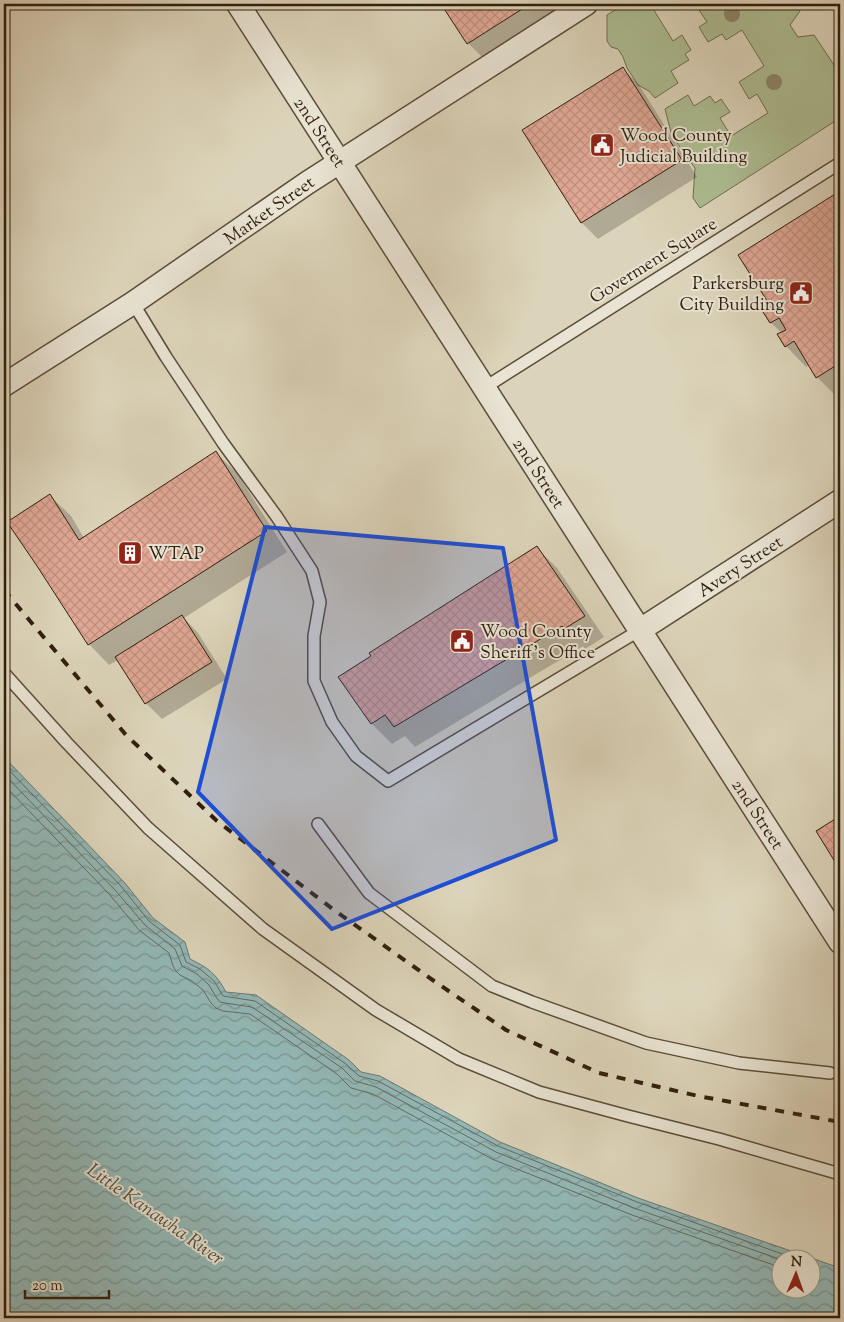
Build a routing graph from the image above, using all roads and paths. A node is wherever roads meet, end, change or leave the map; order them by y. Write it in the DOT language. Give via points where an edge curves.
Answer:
graph roads {
  1 [pos="238,4"];
  2 [pos="586,4"];
  3 [pos="340,162"];
  4 [pos="840,163"];
  5 [pos="134,304"];
  6 [pos="4,385"];
  7 [pos="484,388"];
  8 [pos="840,501"];
  9 [pos="640,630"];
  10 [pos="4,673"];
  11 [pos="318,824"];
  12 [pos="840,942"];
  13 [pos="830,1073"];
  14 [pos="840,1174"];
  1 -- 3 [label="street, 2nd Street"];
  2 -- 3 [label="street, Market Street"];
  3 -- 5 [label="street, Market Street"];
  3 -- 7 [label="street, 2nd Street"];
  4 -- 7 [label="lane, Goverment Square"];
  5 -- 6 [label="street, Market Street"];
  5 -- 9 [label="lane" via="223,443 312,571 320,602 314,636 314,681 332,722 356,756 388,781"];
  7 -- 9 [label="street, 2nd Street"];
  8 -- 9 [label="street, Avery Street"];
  9 -- 12 [label="street, 2nd Street"];
  10 -- 14 [label="lane" via="148,828 263,928 376,1010 459,1058 539,1092 719,1138"];
  11 -- 13 [label="lane" via="369,894 492,986 646,1043 740,1063"];
}
